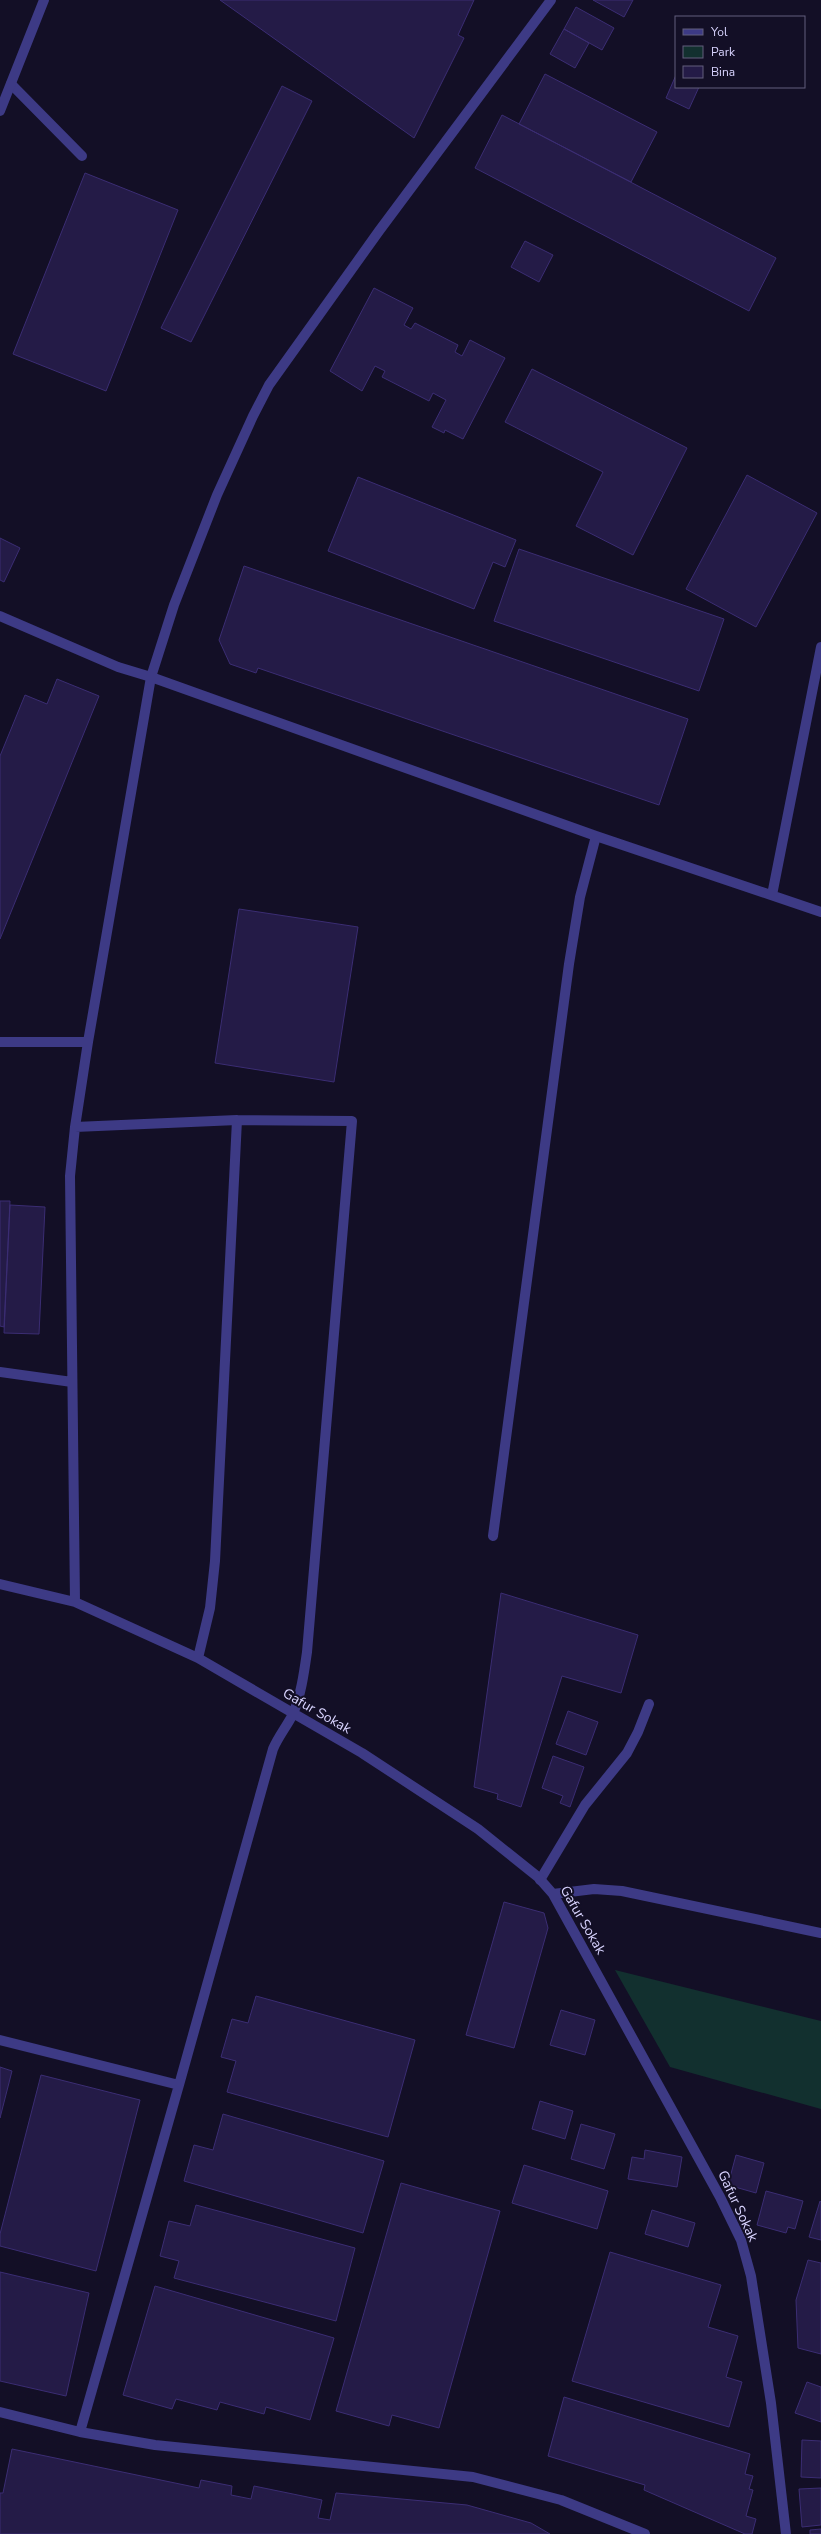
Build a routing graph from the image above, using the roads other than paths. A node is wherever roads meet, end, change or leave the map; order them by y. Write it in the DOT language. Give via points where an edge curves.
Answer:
graph roads {
  1 [pos="44,0"];
  2 [pos="551,0"];
  3 [pos="11,84"];
  4 [pos="0,111"];
  5 [pos="82,156"];
  6 [pos="0,616"];
  7 [pos="821,647"];
  8 [pos="151,677"];
  9 [pos="596,836"];
  10 [pos="772,895"];
  11 [pos="821,912"];
  12 [pos="0,1042"];
  13 [pos="88,1042"];
  14 [pos="237,1120"];
  15 [pos="75,1127"];
  16 [pos="0,1372"];
  17 [pos="72,1382"];
  18 [pos="493,1536"];
  19 [pos="0,1584"];
  20 [pos="75,1602"];
  21 [pos="198,1658"];
  22 [pos="649,1704"];
  23 [pos="293,1714"];
  24 [pos="540,1880"];
  25 [pos="553,1894"];
  26 [pos="821,1933"];
  27 [pos="0,2040"];
  28 [pos="179,2085"];
  29 [pos="0,2412"];
  30 [pos="80,2432"];
  31 [pos="645,2534"];
  32 [pos="786,2534"];
  1 -- 3 [label="street"];
  2 -- 8 [label="street" via="379,231 269,385 217,495 174,605"];
  3 -- 4 [label="street"];
  3 -- 5 [label="street"];
  6 -- 8 [label="street" via="118,667"];
  7 -- 10 [label="street"];
  8 -- 9 [label="street"];
  8 -- 13 [label="street"];
  9 -- 10 [label="street"];
  9 -- 18 [label="street" via="580,897 569,964"];
  10 -- 11 [label="street"];
  12 -- 13 [label="street"];
  13 -- 15 [label="street"];
  14 -- 15 [label="street"];
  14 -- 21 [label="street" via="215,1561 210,1608"];
  14 -- 23 [label="street" via="352,1121 307,1652"];
  15 -- 17 [label="street" via="70,1176"];
  16 -- 17 [label="street"];
  17 -- 20 [label="street"];
  19 -- 20 [label="street, Gafur Sokak"];
  20 -- 21 [label="street, Gafur Sokak"];
  21 -- 23 [label="street, Gafur Sokak"];
  22 -- 24 [label="street" via="627,1753 585,1805"];
  23 -- 24 [label="street, Gafur Sokak" via="362,1753 478,1829"];
  23 -- 28 [label="street" via="281,1731 273,1750"];
  24 -- 25 [label="street, Gafur Sokak"];
  25 -- 26 [label="street" via="594,1889 622,1891"];
  25 -- 32 [label="street, Gafur Sokak" via="720,2197 741,2240 758,2313"];
  27 -- 28 [label="street"];
  28 -- 30 [label="street"];
  29 -- 30 [label="street"];
  30 -- 31 [label="street" via="155,2445 473,2477 561,2500"];
}
